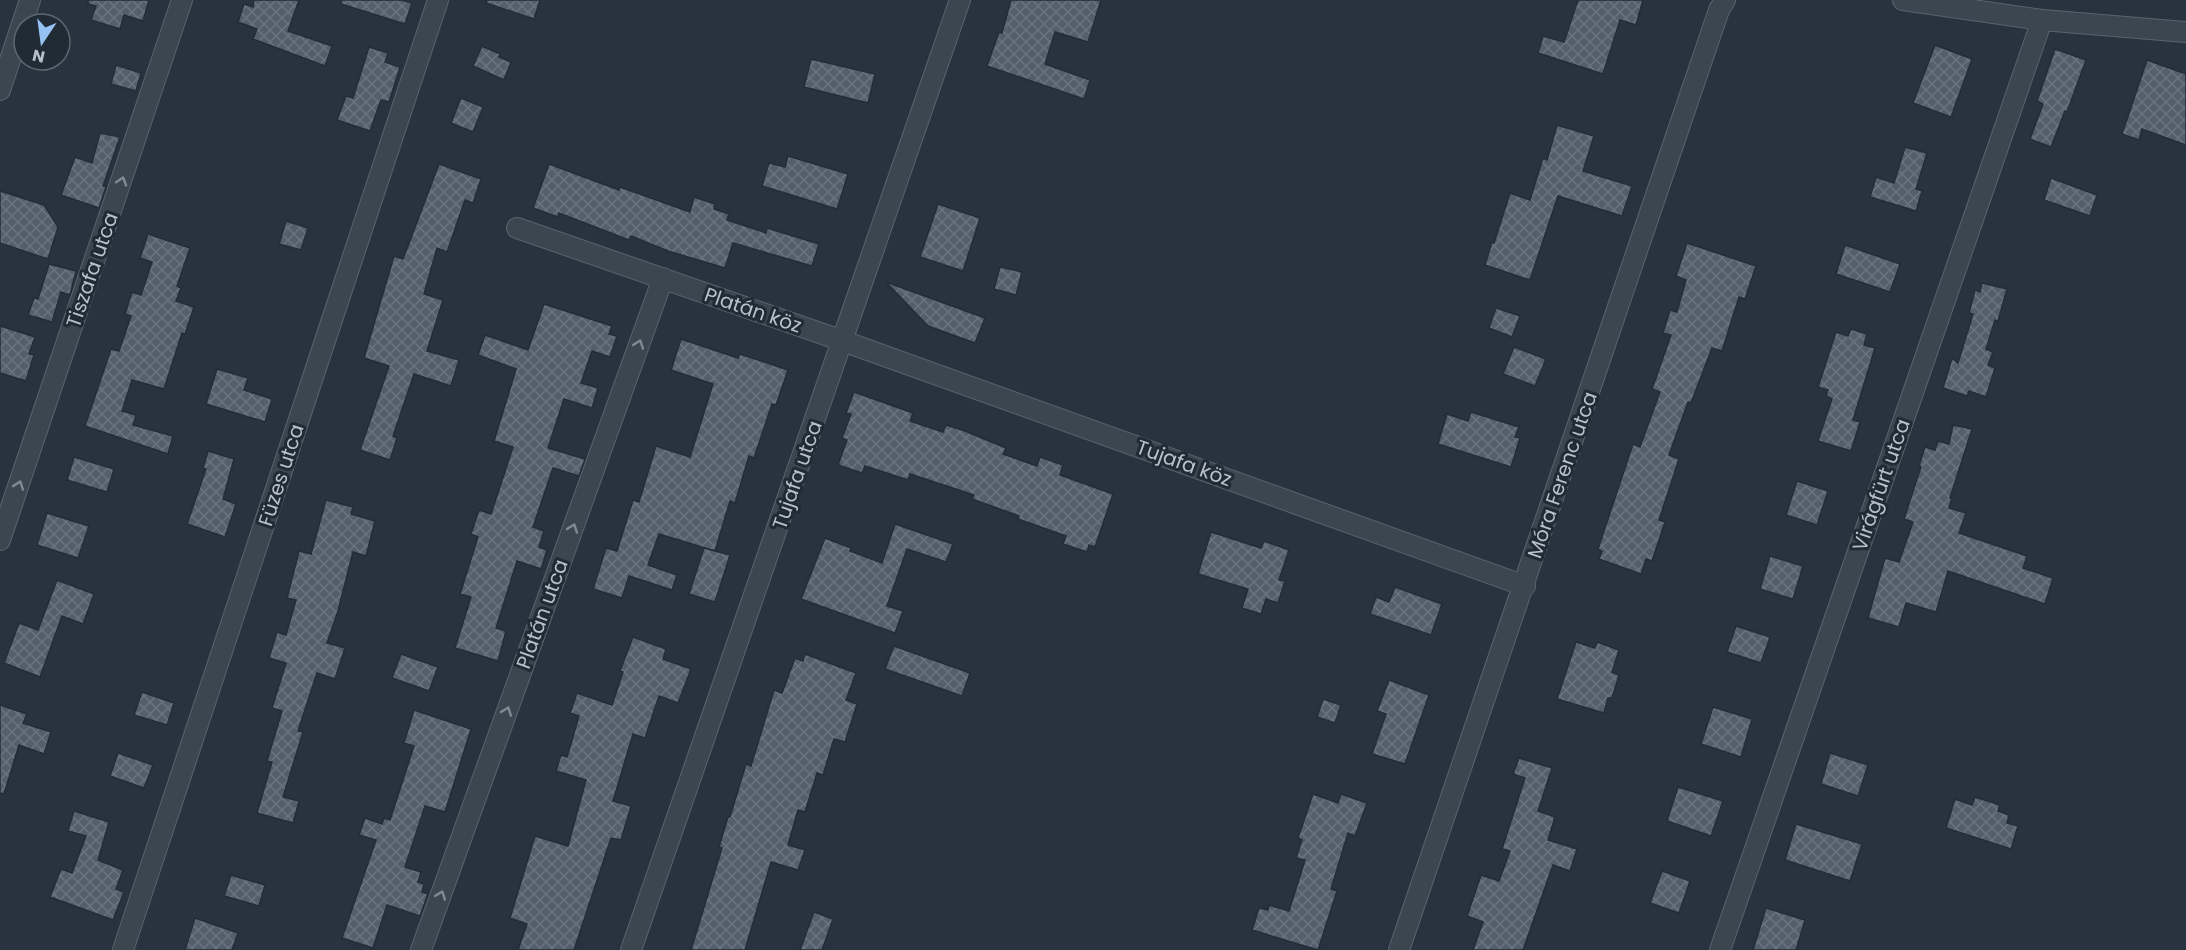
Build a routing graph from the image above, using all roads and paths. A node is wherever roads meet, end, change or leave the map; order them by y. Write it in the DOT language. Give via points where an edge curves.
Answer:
graph roads {
  1 [pos="30,0"];
  2 [pos="182,0"];
  3 [pos="438,0"];
  4 [pos="960,0"];
  5 [pos="1725,0"];
  6 [pos="1903,0"];
  7 [pos="2042,20"];
  8 [pos="2186,32"];
  9 [pos="0,90"];
  10 [pos="516,228"];
  11 [pos="663,278"];
  12 [pos="843,341"];
  13 [pos="0,540"];
  14 [pos="1525,586"];
  15 [pos="123,950"];
  16 [pos="421,950"];
  17 [pos="631,950"];
  18 [pos="1400,950"];
  19 [pos="1720,950"];
  1 -- 9 [label="street"];
  13 -- 2 [label="street, Tiszafa utca, one-way"];
  3 -- 15 [label="street, Füzes utca"];
  4 -- 12 [label="street, Tujafa utca"];
  5 -- 14 [label="street, Móra Ferenc utca"];
  6 -- 7 [label="street"];
  7 -- 8 [label="street"];
  7 -- 19 [label="street, Virágfürt utca"];
  10 -- 11 [label="street, Platán köz"];
  11 -- 12 [label="street, Platán köz"];
  16 -- 11 [label="street, Platán utca, one-way"];
  12 -- 14 [label="street, Tujafa köz"];
  12 -- 17 [label="street, Tujafa utca"];
  14 -- 18 [label="street, Móra Ferenc utca"];
}
